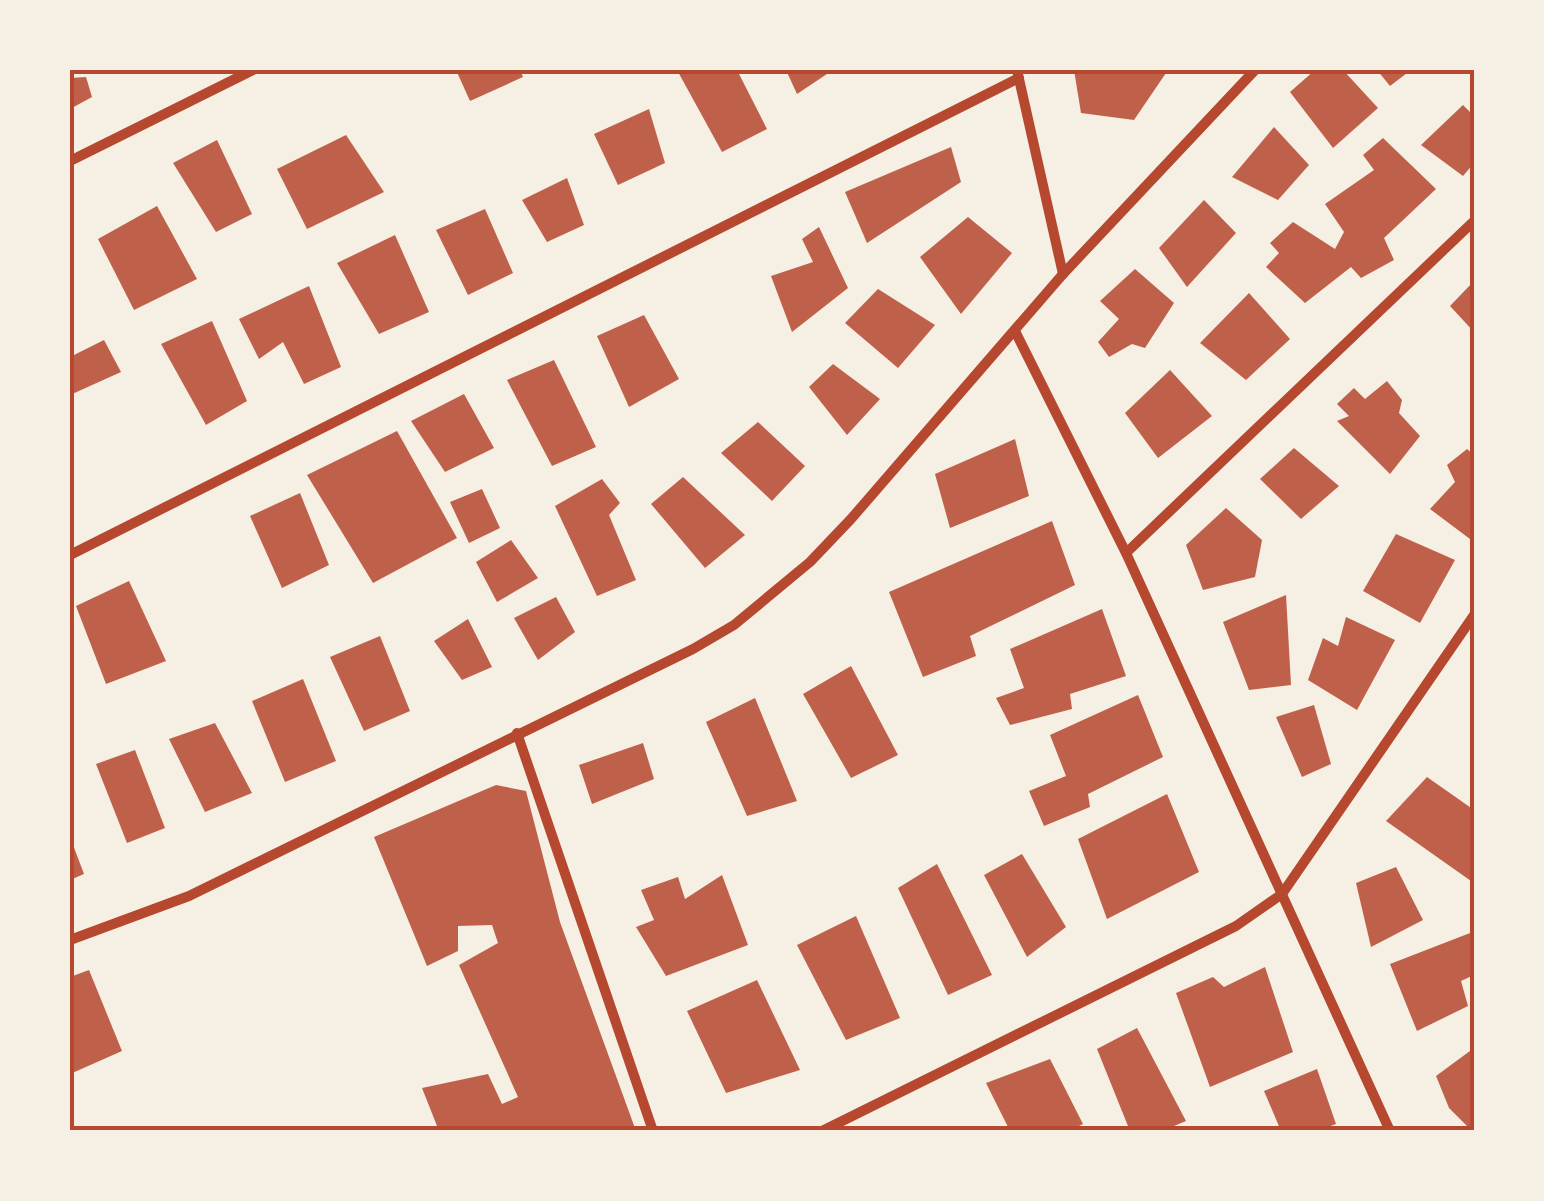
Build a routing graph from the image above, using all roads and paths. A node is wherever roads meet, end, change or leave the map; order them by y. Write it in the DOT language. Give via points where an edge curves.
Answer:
graph roads {
  1 [pos="253,70"];
  2 [pos="1255,70"];
  3 [pos="1018,74"];
  4 [pos="70,161"];
  5 [pos="1474,221"];
  6 [pos="1064,274"];
  7 [pos="1015,330"];
  8 [pos="1126,553"];
  9 [pos="70,555"];
  10 [pos="1474,615"];
  11 [pos="517,733"];
  12 [pos="1282,894"];
  13 [pos="70,940"];
  14 [pos="653,1131"];
  15 [pos="822,1131"];
  16 [pos="1390,1131"];
  1 -- 4 [label="street"];
  2 -- 6 [label="street"];
  3 -- 6 [label="street"];
  3 -- 9 [label="street"];
  5 -- 8 [label="street"];
  6 -- 7 [label="street"];
  7 -- 8 [label="street"];
  7 -- 11 [label="street" via="851,520 734,625"];
  8 -- 12 [label="street"];
  10 -- 12 [label="street"];
  11 -- 13 [label="street" via="189,896"];
  11 -- 14 [label="street"];
  12 -- 15 [label="street" via="1236,926"];
  12 -- 16 [label="street"];
}
